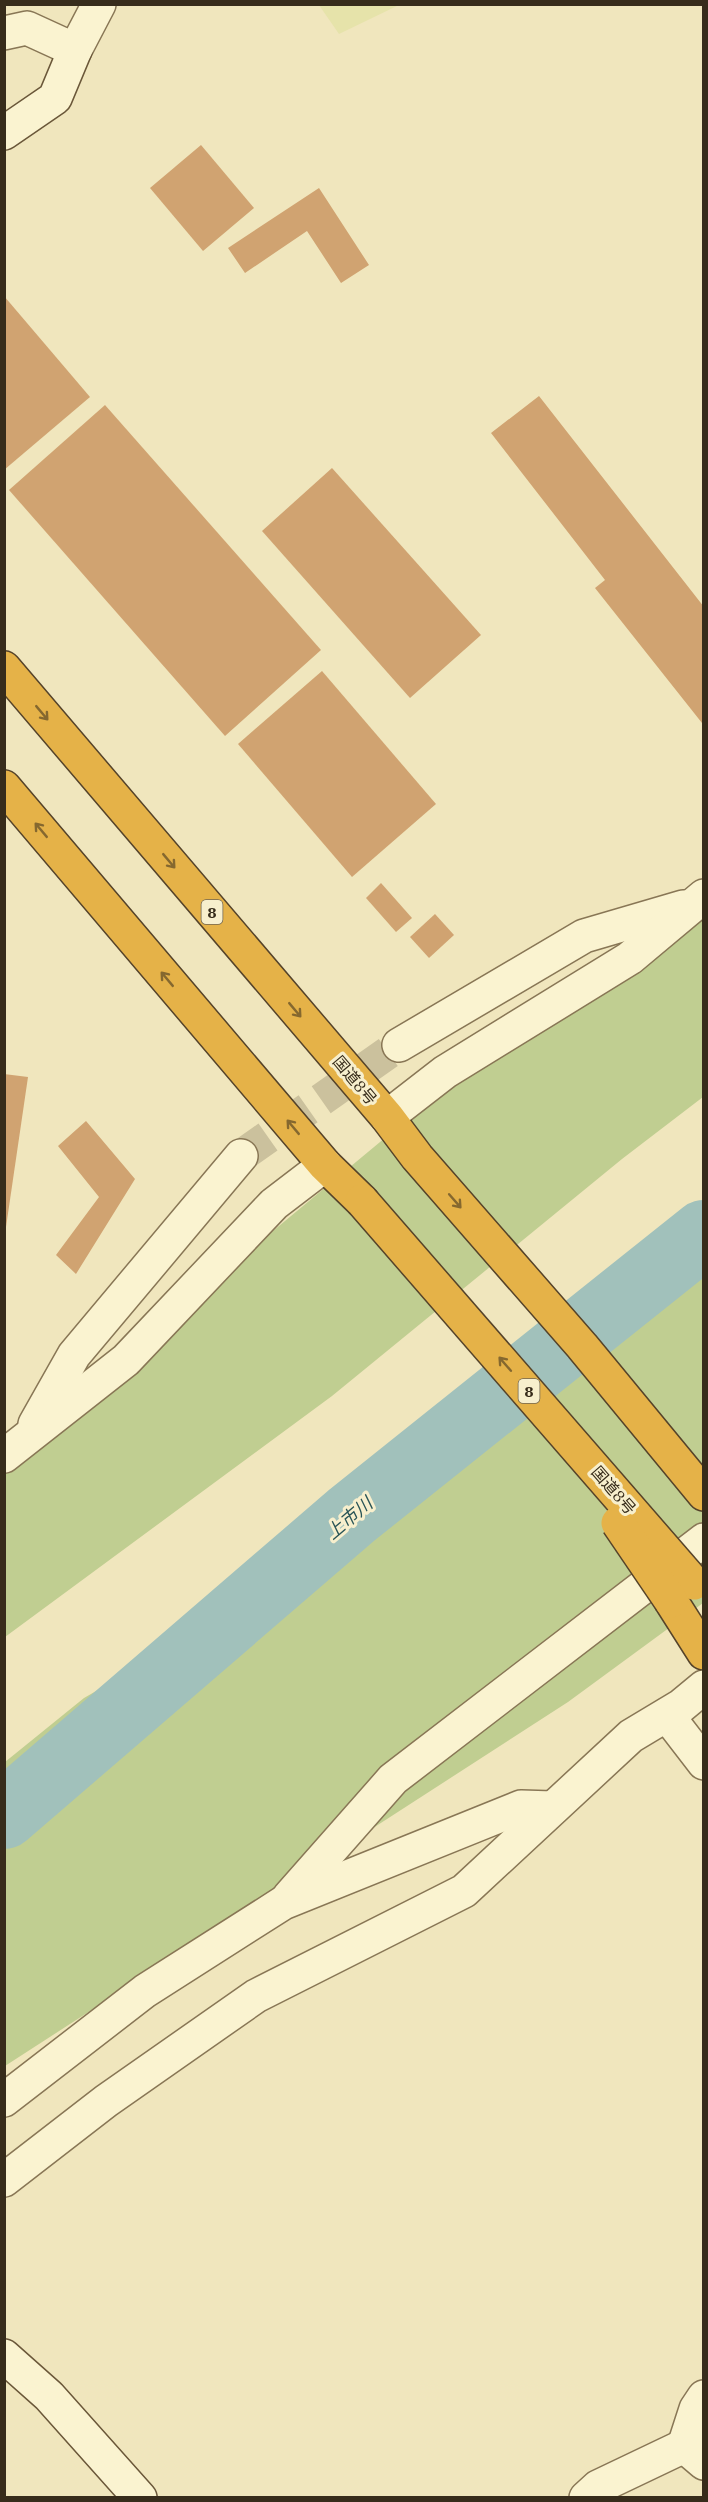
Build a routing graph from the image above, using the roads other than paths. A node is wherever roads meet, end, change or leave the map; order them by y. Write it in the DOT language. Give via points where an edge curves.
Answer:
graph roads {
  1 [pos="99,4"];
  2 [pos="4,33"];
  3 [pos="75,50"];
  4 [pos="4,134"];
  5 [pos="4,668"];
  6 [pos="4,787"];
  7 [pos="698,900"];
  8 [pos="399,1045"];
  9 [pos="387,1117"];
  10 [pos="241,1156"];
  11 [pos="325,1165"];
  12 [pos="582,1347"];
  13 [pos="16,1447"];
  14 [pos="704,1458"];
  15 [pos="704,1494"];
  16 [pos="704,1540"];
  17 [pos="690,1593"];
  18 [pos="703,1652"];
  19 [pos="704,1687"];
  20 [pos="667,1715"];
  21 [pos="704,1763"];
  22 [pos="553,1808"];
  23 [pos="283,1903"];
  24 [pos="4,2100"];
  25 [pos="4,2180"];
  26 [pos="4,2356"];
  27 [pos="704,2397"];
  28 [pos="694,2455"];
  29 [pos="140,2498"];
  30 [pos="586,2498"];
  1 -- 3 [label="street"];
  2 -- 3 [label="street" via="27,28"];
  3 -- 4 [label="street" via="55,98"];
  5 -- 9 [label="highway, 国道8号 / 8, one-way"];
  11 -- 6 [label="highway, 8, one-way"];
  7 -- 8 [label="street" via="584,936"];
  7 -- 9 [label="street" via="630,958 445,1072"];
  9 -- 12 [label="highway, 国道8号 / 8, one-way"];
  10 -- 13 [label="street" via="74,1354"];
  11 -- 13 [label="street" via="274,1204 126,1360"];
  17 -- 11 [label="highway, 8, one-way, bridge" via="528,1390 362,1201"];
  12 -- 14 [label="highway, 8"];
  12 -- 15 [label="highway, 国道8号 / 8"];
  16 -- 23 [label="street" via="393,1779"];
  17 -- 18 [label="highway, 8"];
  19 -- 20 [label="street"];
  20 -- 21 [label="street"];
  20 -- 22 [label="street" via="631,1736"];
  22 -- 23 [label="street" via="521,1807"];
  22 -- 25 [label="street" via="464,1891 256,1996 106,2101"];
  23 -- 24 [label="street" via="145,1991"];
  26 -- 29 [label="street" via="49,2396"];
  27 -- 28 [label="street" via="696,2409"];
  28 -- 30 [label="street" via="598,2487"];
}
